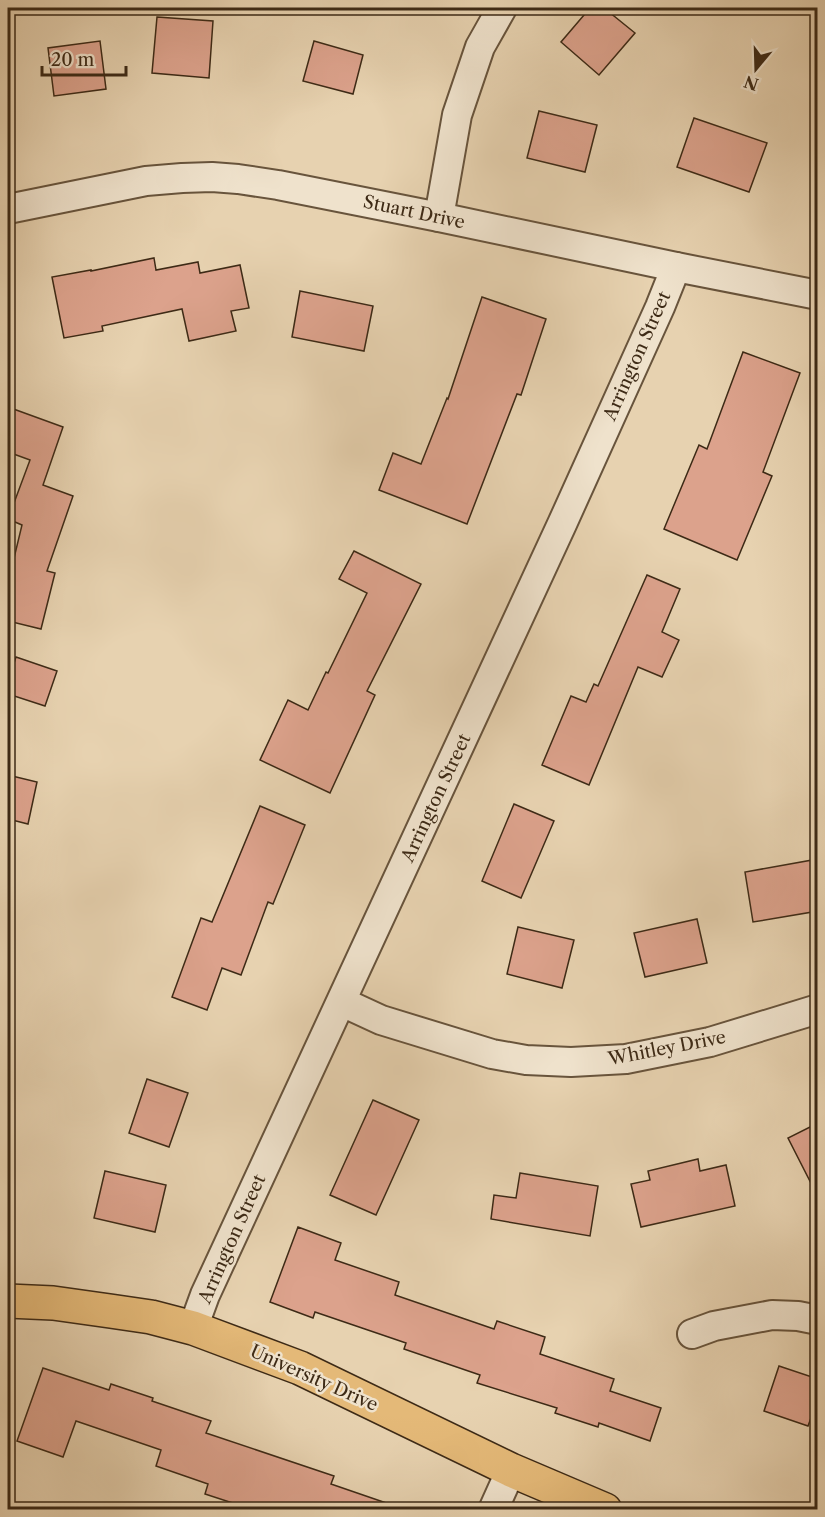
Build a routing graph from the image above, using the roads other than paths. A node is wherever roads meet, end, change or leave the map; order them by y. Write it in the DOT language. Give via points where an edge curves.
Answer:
graph roads {
  1 [pos="502,8"];
  2 [pos="8,209"];
  3 [pos="439,217"];
  4 [pos="676,267"];
  5 [pos="818,295"];
  6 [pos="342,1002"];
  7 [pos="818,1009"];
  8 [pos="8,1301"];
  9 [pos="818,1320"];
  10 [pos="194,1328"];
  11 [pos="692,1334"];
  12 [pos="511,1470"];
  13 [pos="493,1509"];
  14 [pos="604,1509"];
  1 -- 3 [label="street" via="480,46 457,115"];
  2 -- 3 [label="street, Stuart Drive" via="146,181 212,177 278,185"];
  3 -- 4 [label="street, Stuart Drive"];
  4 -- 5 [label="street, Stuart Drive"];
  4 -- 6 [label="street, Arrington Street"];
  6 -- 7 [label="street, Whitley Drive" via="381,1020 476,1050 526,1060 572,1062 626,1059 710,1042"];
  6 -- 10 [label="street, Arrington Street"];
  8 -- 10 [label="main road, University Drive" via="110,1311"];
  9 -- 11 [label="street" via="772,1315"];
  10 -- 12 [label="main road, University Drive" via="300,1368"];
  12 -- 13 [label="street"];
  12 -- 14 [label="main road, University Drive"];
}
